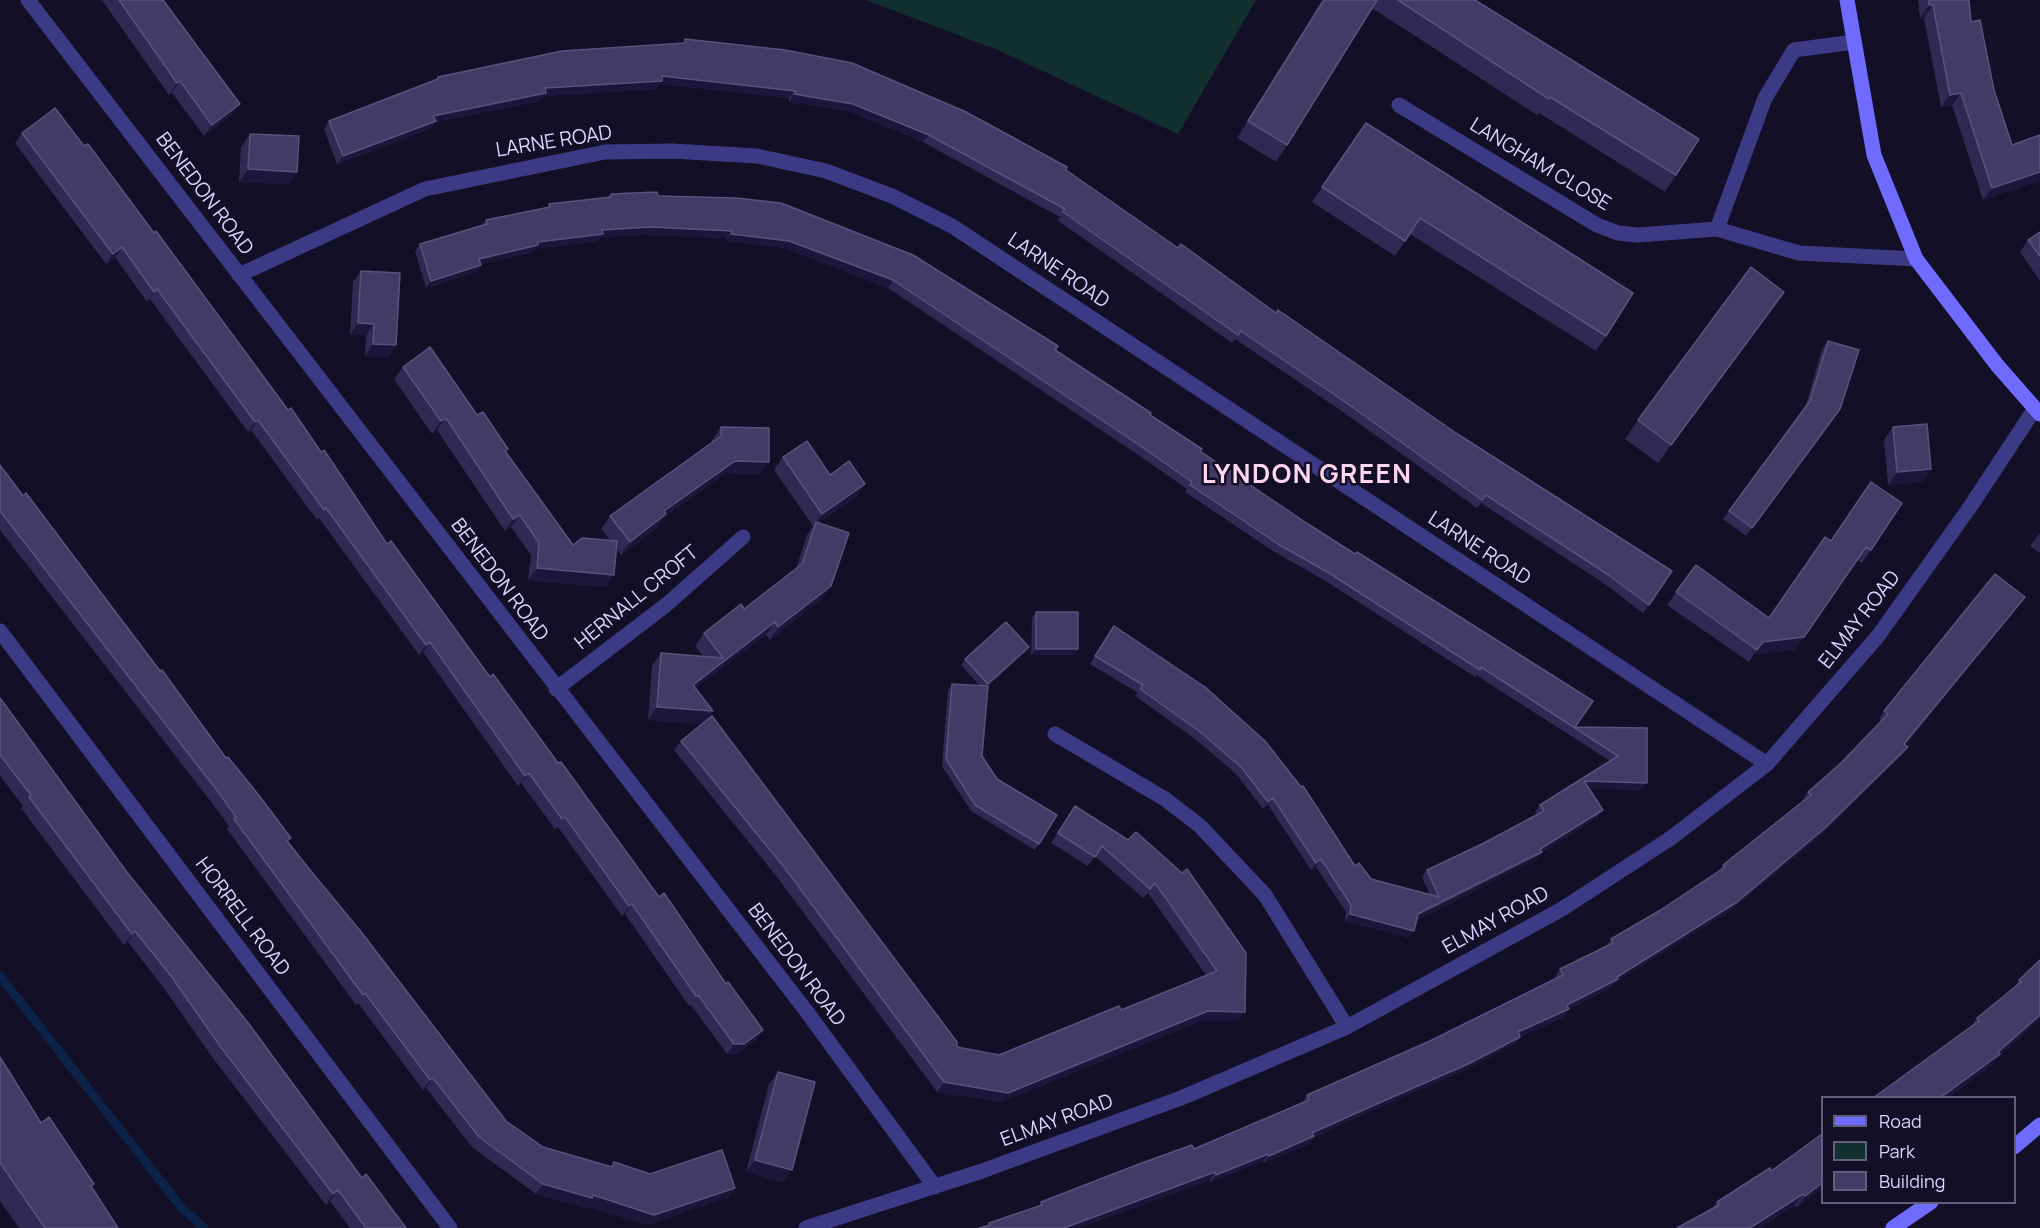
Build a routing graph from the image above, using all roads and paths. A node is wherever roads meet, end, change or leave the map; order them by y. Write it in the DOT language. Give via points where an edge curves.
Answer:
graph roads {
  1 [pos="27,0"];
  2 [pos="1847,0"];
  3 [pos="1854,42"];
  4 [pos="1399,105"];
  5 [pos="1717,229"];
  6 [pos="1916,259"];
  7 [pos="239,275"];
  8 [pos="2037,412"];
  9 [pos="743,537"];
  10 [pos="0,632"];
  11 [pos="556,689"];
  12 [pos="1055,734"];
  13 [pos="1767,764"];
  14 [pos="1347,1027"];
  15 [pos="2040,1125"];
  16 [pos="2016,1145"];
  17 [pos="935,1187"];
  18 [pos="1929,1204"];
  19 [pos="450,1228"];
  20 [pos="806,1228"];
  21 [pos="1893,1228"];
  1 -- 7 [label="street, BENEDON ROAD"];
  2 -- 3 [label="street"];
  3 -- 5 [label="street" via="1794,50 1765,98"];
  3 -- 6 [label="street" via="1874,155"];
  4 -- 5 [label="street, LANGHAM CLOSE" via="1597,225 1638,235"];
  5 -- 6 [label="street, LANGHAM CLOSE" via="1799,253"];
  6 -- 8 [label="street"];
  7 -- 11 [label="street, BENEDON ROAD"];
  7 -- 13 [label="street, LARNE ROAD" via="425,189 605,152 757,156 826,171 892,196 952,226"];
  8 -- 13 [label="street, ELMAY ROAD" via="1878,636"];
  9 -- 11 [label="street, HERNALL CROFT" via="666,605"];
  10 -- 19 [label="street, HORRELL ROAD"];
  11 -- 17 [label="street, BENEDON ROAD" via="807,1012"];
  12 -- 14 [label="street" via="1165,800 1200,826 1265,895"];
  13 -- 14 [label="street, ELMAY ROAD" via="1671,838 1562,909"];
  14 -- 17 [label="street, ELMAY ROAD" via="1181,1098"];
  15 -- 16 [label="street"];
  17 -- 20 [label="street, ELMAY ROAD"];
  18 -- 21 [label="street"];
}
